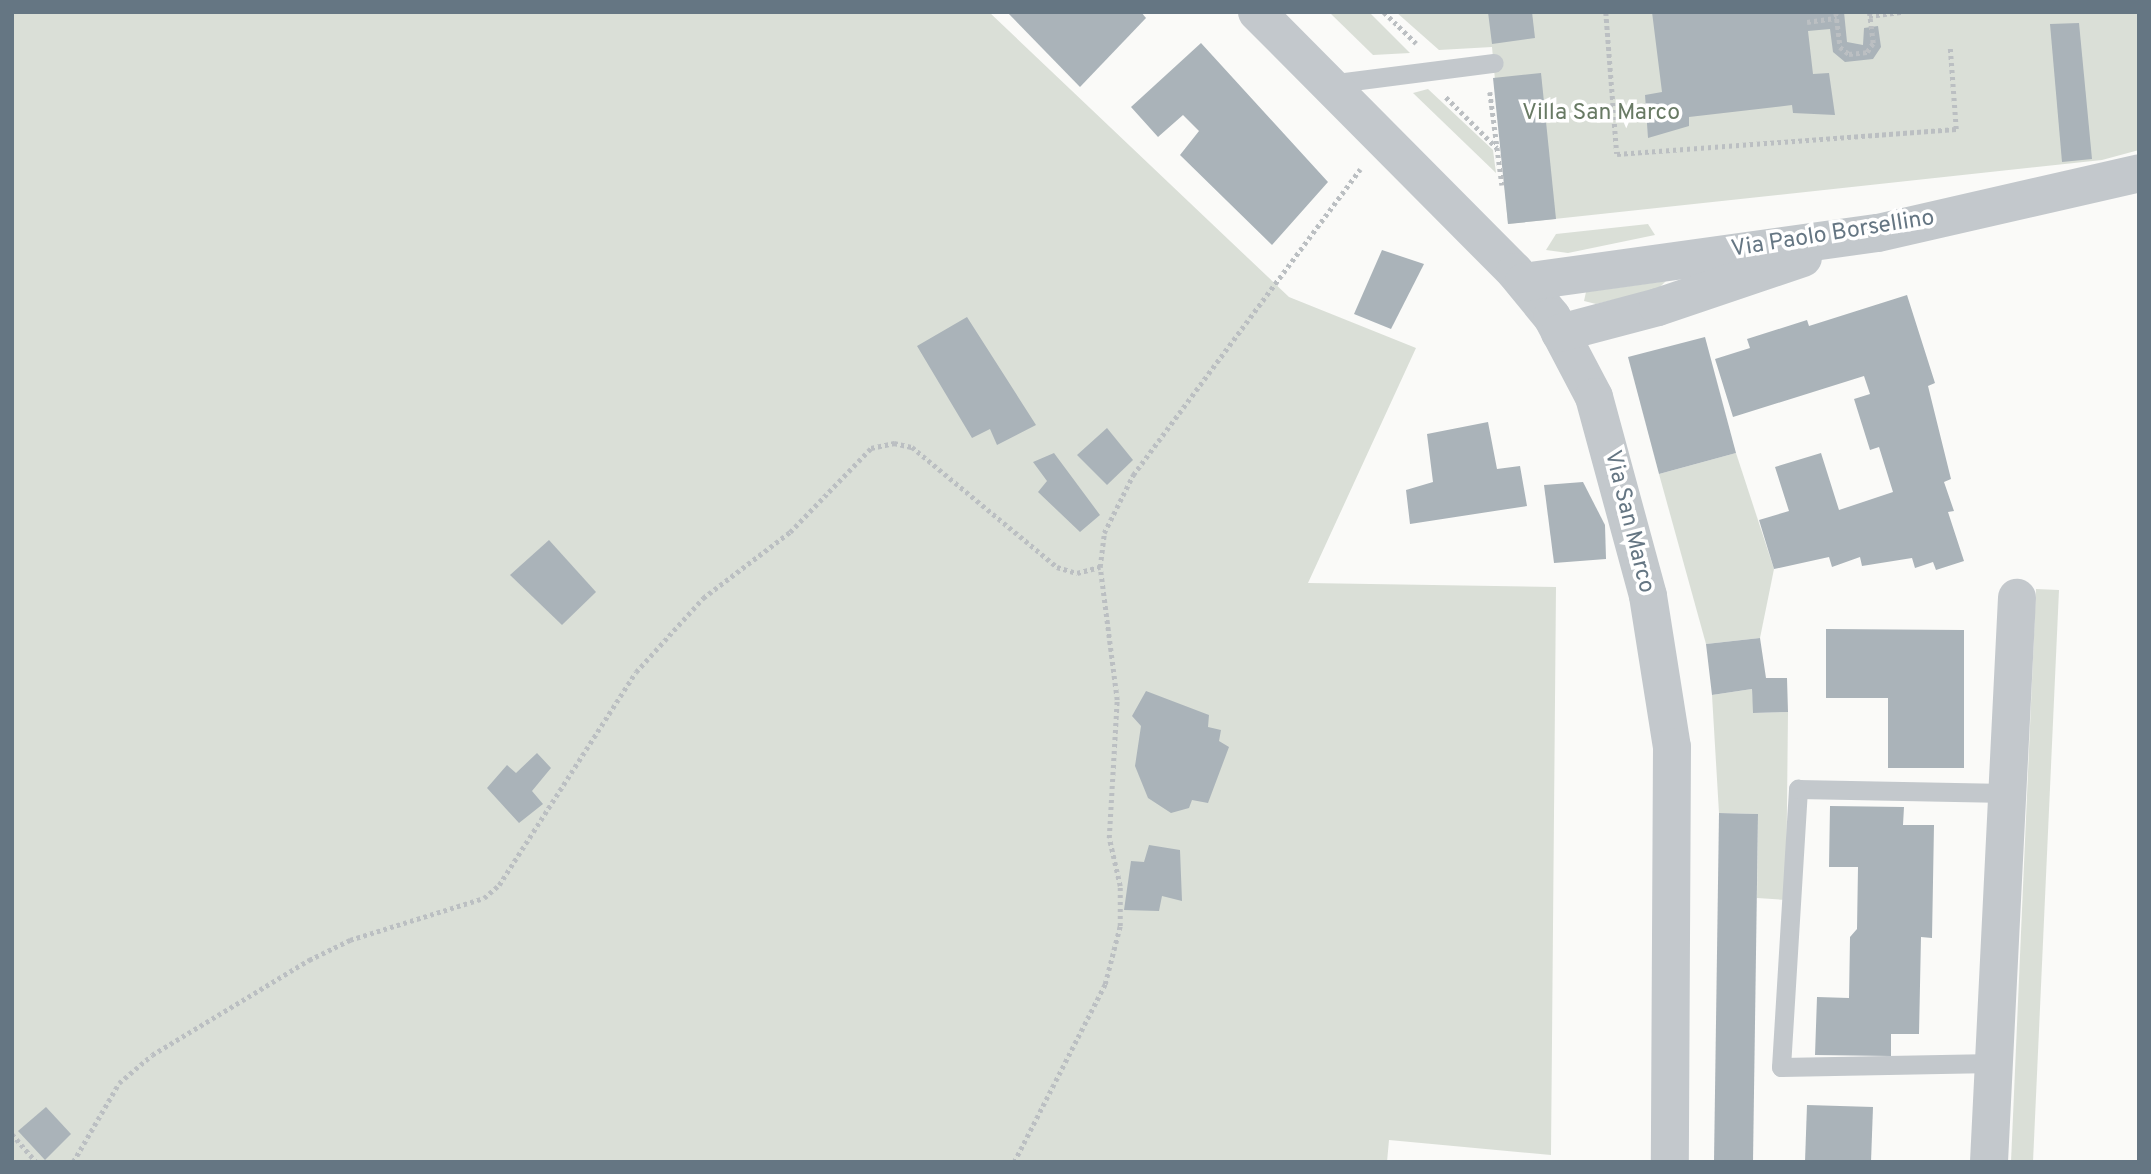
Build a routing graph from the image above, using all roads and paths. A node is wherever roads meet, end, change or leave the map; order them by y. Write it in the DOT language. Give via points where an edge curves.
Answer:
graph roads {
  1 [pos="1257,12"];
  2 [pos="1384,12"];
  3 [pos="1606,12"];
  4 [pos="1903,12"];
  5 [pos="1869,14"];
  6 [pos="1837,15"];
  7 [pos="1807,22"];
  8 [pos="1950,47"];
  9 [pos="1423,49"];
  10 [pos="1491,72"];
  11 [pos="1329,84"];
  12 [pos="1452,89"];
  13 [pos="1384,138"];
  14 [pos="1497,149"];
  15 [pos="2139,173"];
  16 [pos="1502,185"];
  17 [pos="1878,233"];
  18 [pos="1524,282"];
  19 [pos="1560,333"];
  20 [pos="1100,567"];
  21 [pos="2017,598"];
  22 [pos="2007,793"];
  23 [pos="1994,1063"];
  24 [pos="12,1134"];
  25 [pos="36,1162"];
  26 [pos="73,1162"];
  27 [pos="1014,1162"];
  28 [pos="1670,1162"];
  29 [pos="1989,1162"];
  1 -- 11 [label="street, Via San Marco"];
  2 -- 9 [label="path"];
  3 -- 8 [label="path" via="1617,154 1956,129"];
  4 -- 5 [label="path"];
  5 -- 6 [label="path" via="1873,43 1867,52 1849,54 1840,47"];
  6 -- 7 [label="path"];
  10 -- 11 [label="lane"];
  10 -- 14 [label="path"];
  11 -- 13 [label="street, Via San Marco"];
  12 -- 14 [label="path" via="1440,91"];
  13 -- 18 [label="street, Via San Marco"];
  13 -- 20 [label="path" via="1133,475 1104,533"];
  14 -- 16 [label="path"];
  15 -- 17 [label="street, Via Paolo Borsellino"];
  17 -- 18 [label="street, Via Paolo Borsellino"];
  17 -- 19 [label="street" via="1658,307"];
  18 -- 19 [label="street, Via San Marco"];
  19 -- 28 [label="street, Via San Marco" via="1594,397 1628,510 1648,596 1672,747"];
  20 -- 26 [label="path" via="1077,573 1057,567 912,447 894,443 871,448 790,532 703,598 636,671 499,885 484,898 350,940 309,960 152,1055 119,1083"];
  20 -- 27 [label="path" via="1117,700 1109,838 1120,886 1120,926 1105,984"];
  21 -- 22 [label="street"];
  22 -- 23 [label="street"];
  22 -- 23 [label="lane" via="1798,789 1781,1067"];
  23 -- 29 [label="street"];
  24 -- 25 [label="path"];
}
